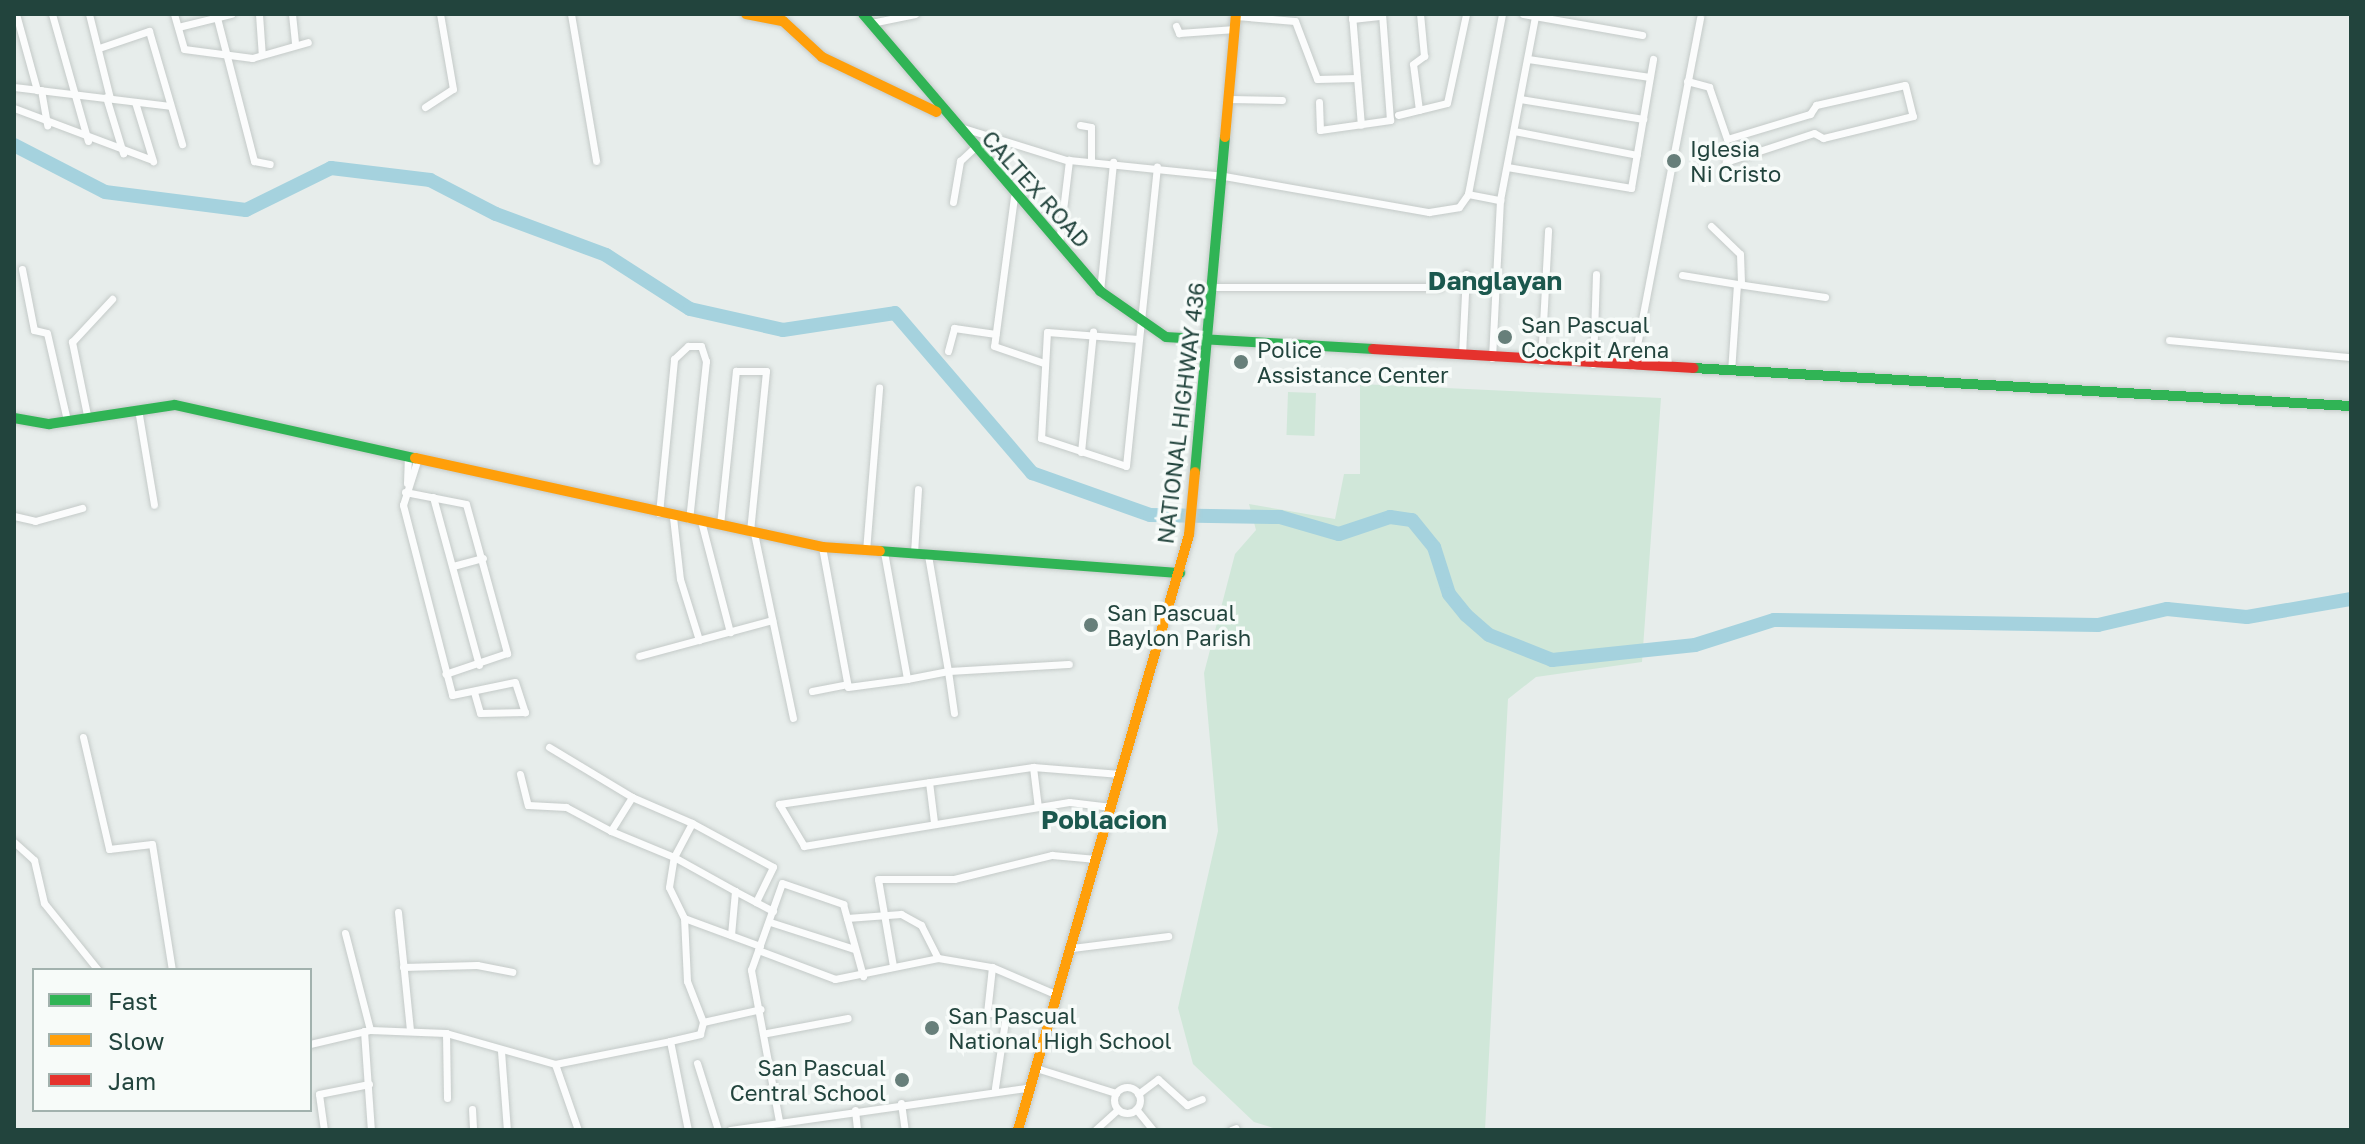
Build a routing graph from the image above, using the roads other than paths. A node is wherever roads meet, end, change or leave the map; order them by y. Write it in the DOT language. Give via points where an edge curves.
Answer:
graph roads {
  1 [pos="16,14"];
  2 [pos="52,14"];
  3 [pos="89,14"];
  4 [pos="174,14"];
  5 [pos="231,14"];
  6 [pos="259,14"];
  7 [pos="292,14"];
  8 [pos="440,14"];
  9 [pos="571,14"];
  10 [pos="746,14"];
  11 [pos="863,14"];
  12 [pos="915,14"];
  13 [pos="1420,14"];
  14 [pos="1466,14"];
  15 [pos="1502,14"];
  16 [pos="1523,14"];
  17 [pos="1236,15"];
  18 [pos="1382,15"];
  19 [pos="217,16"];
  20 [pos="1535,16"];
  21 [pos="1352,17"];
  22 [pos="1700,17"];
  23 [pos="871,23"];
  24 [pos="1176,26"];
  25 [pos="178,27"];
  26 [pos="1235,29"];
  27 [pos="1642,35"];
  28 [pos="308,42"];
  29 [pos="295,45"];
  30 [pos="99,48"];
  31 [pos="262,53"];
  32 [pos="225,54"];
  33 [pos="1528,59"];
  34 [pos="1653,59"];
  35 [pos="1650,77"];
  36 [pos="1357,78"];
  37 [pos="1687,81"];
  38 [pos="14,87"];
  39 [pos="39,90"];
  40 [pos="74,94"];
  41 [pos="108,98"];
  42 [pos="1230,99"];
  43 [pos="1520,99"];
  44 [pos="1282,100"];
  45 [pos="135,102"];
  46 [pos="1319,102"];
  47 [pos="170,106"];
  48 [pos="425,107"];
  49 [pos="14,108"];
  50 [pos="1419,110"];
  51 [pos="942,114"];
  52 [pos="1810,114"];
  53 [pos="1398,115"];
  54 [pos="1643,119"];
  55 [pos="47,125"];
  56 [pos="1080,125"];
  57 [pos="1361,125"];
  58 [pos="954,128"];
  59 [pos="1514,131"];
  60 [pos="1814,133"];
  61 [pos="88,141"];
  62 [pos="182,144"];
  63 [pos="973,149"];
  64 [pos="123,153"];
  65 [pos="1637,155"];
  66 [pos="596,161"];
  67 [pos="1069,161"];
  68 [pos="1091,161"];
  69 [pos="1113,162"];
  70 [pos="1726,162"];
  71 [pos="270,164"];
  72 [pos="1157,167"];
  73 [pos="1507,167"];
  74 [pos="1224,176"];
  75 [pos="1468,194"];
  76 [pos="1014,197"];
  77 [pos="1500,200"];
  78 [pos="953,202"];
  79 [pos="1711,226"];
  80 [pos="1548,230"];
  81 [pos="1059,243"];
  82 [pos="22,269"];
  83 [pos="1466,274"];
  84 [pos="1596,274"];
  85 [pos="1682,275"];
  86 [pos="1739,284"];
  87 [pos="1217,287"];
  88 [pos="1440,287"];
  89 [pos="1100,291"];
  90 [pos="1825,297"];
  91 [pos="112,299"];
  92 [pos="1140,322"];
  93 [pos="1093,332"];
  94 [pos="996,334"];
  95 [pos="1138,339"];
  96 [pos="2169,340"];
  97 [pos="1211,345"];
  98 [pos="948,351"];
  99 [pos="1462,357"];
  100 [pos="2349,357"];
  101 [pos="1492,359"];
  102 [pos="1541,361"];
  103 [pos="1044,363"];
  104 [pos="1593,364"];
  105 [pos="1633,366"];
  106 [pos="1731,371"];
  107 [pos="879,388"];
  108 [pos="2351,406"];
  109 [pos="138,409"];
  110 [pos="87,415"];
  111 [pos="14,418"];
  112 [pos="67,420"];
  113 [pos="1081,452"];
  114 [pos="412,460"];
  115 [pos="918,489"];
  116 [pos="405,492"];
  117 [pos="433,497"];
  118 [pos="154,505"];
  119 [pos="82,508"];
  120 [pos="659,513"];
  121 [pos="14,516"];
  122 [pos="673,517"];
  123 [pos="689,519"];
  124 [pos="701,521"];
  125 [pos="720,525"];
  126 [pos="752,533"];
  127 [pos="822,547"];
  128 [pos="866,551"];
  129 [pos="884,552"];
  130 [pos="914,553"];
  131 [pos="928,555"];
  132 [pos="483,558"];
  133 [pos="453,566"];
  134 [pos="1180,573"];
  135 [pos="772,620"];
  136 [pos="730,632"];
  137 [pos="699,640"];
  138 [pos="639,656"];
  139 [pos="1069,664"];
  140 [pos="479,665"];
  141 [pos="948,671"];
  142 [pos="445,674"];
  143 [pos="907,679"];
  144 [pos="847,684"];
  145 [pos="812,691"];
  146 [pos="474,692"];
  147 [pos="954,713"];
  148 [pos="793,718"];
  149 [pos="83,737"];
  150 [pos="549,747"];
  151 [pos="1033,767"];
  152 [pos="520,774"];
  153 [pos="1120,774"];
  154 [pos="929,782"];
  155 [pos="632,797"];
  156 [pos="1038,806"];
  157 [pos="1111,807"];
  158 [pos="934,822"];
  159 [pos="692,823"];
  160 [pos="611,831"];
  161 [pos="14,842"];
  162 [pos="674,857"];
  163 [pos="1096,859"];
  164 [pos="735,891"];
  165 [pos="756,902"];
  166 [pos="773,911"];
  167 [pos="398,912"];
  168 [pos="883,912"];
  169 [pos="684,918"];
  170 [pos="847,918"];
  171 [pos="770,922"];
  172 [pos="345,933"];
  173 [pos="731,935"];
  174 [pos="1168,936"];
  175 [pos="759,948"];
  176 [pos="1072,948"];
  177 [pos="854,949"];
  178 [pos="938,958"];
  179 [pos="893,966"];
  180 [pos="403,967"];
  181 [pos="992,967"];
  182 [pos="96,968"];
  183 [pos="172,968"];
  184 [pos="512,972"];
  185 [pos="863,976"];
  186 [pos="1057,995"];
  187 [pos="761,1009"];
  188 [pos="848,1018"];
  189 [pos="703,1022"];
  190 [pos="367,1030"];
  191 [pos="410,1030"];
  192 [pos="446,1033"];
  193 [pos="767,1033"];
  194 [pos="670,1041"];
  195 [pos="312,1044"];
  196 [pos="501,1051"];
  197 [pos="697,1063"];
  198 [pos="555,1064"];
  199 [pos="1036,1068"];
  200 [pos="369,1084"];
  201 [pos="1031,1087"];
  202 [pos="995,1088"];
  203 [pos="1116,1093"];
  204 [pos="1138,1094"];
  205 [pos="447,1098"];
  206 [pos="1202,1099"];
  207 [pos="901,1103"];
  208 [pos="472,1109"];
  209 [pos="1118,1109"];
  210 [pos="1136,1109"];
  211 [pos="855,1110"];
  212 [pos="804,1117"];
  213 [pos="779,1121"];
  214 [pos="324,1130"];
  215 [pos="371,1130"];
  216 [pos="473,1130"];
  217 [pos="507,1130"];
  218 [pos="578,1130"];
  219 [pos="688,1130"];
  220 [pos="718,1130"];
  221 [pos="730,1130"];
  222 [pos="805,1130"];
  223 [pos="857,1130"];
  224 [pos="905,1130"];
  225 [pos="1018,1130"];
  226 [pos="1095,1130"];
  227 [pos="1153,1130"];
  1 -- 39 [label="street"];
  2 -- 40 [label="street"];
  3 -- 30 [label="street"];
  4 -- 25 [label="street"];
  5 -- 19 [label="street"];
  6 -- 31 [label="street"];
  7 -- 29 [label="street"];
  8 -- 48 [label="street" via="453,89"];
  9 -- 66 [label="street"];
  10 -- 51 [label="street" via="783,21 822,57"];
  11 -- 23 [label="street, CALTEX ROAD"];
  12 -- 23 [label="street"];
  13 -- 50 [label="street" via="1424,56 1413,64"];
  14 -- 50 [label="street" via="1447,103"];
  15 -- 75 [label="street"];
  16 -- 20 [label="street"];
  17 -- 26 [label="street, NATIONAL HIGHWAY 436"];
  17 -- 36 [label="street" via="1295,21 1317,79"];
  18 -- 21 [label="street"];
  18 -- 57 [label="street" via="1391,117"];
  19 -- 25 [label="street"];
  19 -- 32 [label="street"];
  20 -- 27 [label="street"];
  20 -- 33 [label="street"];
  21 -- 36 [label="street"];
  22 -- 37 [label="street"];
  23 -- 51 [label="street, CALTEX ROAD"];
  24 -- 26 [label="street" via="1179,33"];
  25 -- 32 [label="street" via="184,49"];
  26 -- 42 [label="street, NATIONAL HIGHWAY 436"];
  28 -- 29 [label="street"];
  29 -- 31 [label="street"];
  30 -- 41 [label="street"];
  30 -- 47 [label="street" via="149,31"];
  31 -- 32 [label="street"];
  32 -- 71 [label="street" via="254,161"];
  33 -- 35 [label="street"];
  33 -- 43 [label="street"];
  34 -- 35 [label="street"];
  35 -- 54 [label="street"];
  36 -- 57 [label="street"];
  37 -- 52 [label="street" via="1709,87 1726,139"];
  37 -- 105 [label="street"];
  38 -- 39 [label="street"];
  39 -- 40 [label="street"];
  39 -- 55 [label="street"];
  40 -- 41 [label="street"];
  40 -- 61 [label="street"];
  41 -- 45 [label="street"];
  41 -- 64 [label="street"];
  42 -- 44 [label="street"];
  42 -- 74 [label="street, NATIONAL HIGHWAY 436"];
  43 -- 54 [label="street"];
  43 -- 59 [label="street"];
  45 -- 47 [label="street"];
  45 -- 64 [label="street" via="153,161"];
  46 -- 57 [label="street" via="1318,129"];
  47 -- 62 [label="street"];
  49 -- 55 [label="street"];
  50 -- 53 [label="street"];
  51 -- 58 [label="street, CALTEX ROAD"];
  52 -- 60 [label="street"];
  52 -- 60 [label="street" via="1816,105 1904,84 1913,115 1823,138"];
  54 -- 65 [label="street"];
  55 -- 61 [label="street"];
  56 -- 68 [label="street" via="1091,127"];
  58 -- 63 [label="street, CALTEX ROAD"];
  58 -- 67 [label="street"];
  59 -- 65 [label="street"];
  59 -- 73 [label="street"];
  60 -- 70 [label="street"];
  61 -- 64 [label="street"];
  63 -- 76 [label="street, CALTEX ROAD"];
  63 -- 78 [label="street" via="960,161"];
  65 -- 73 [label="street" via="1629,189"];
  67 -- 68 [label="street"];
  67 -- 81 [label="street"];
  68 -- 69 [label="street"];
  69 -- 72 [label="street"];
  69 -- 89 [label="street"];
  72 -- 74 [label="street"];
  72 -- 92 [label="street"];
  73 -- 77 [label="street"];
  74 -- 75 [label="street" via="1429,212 1459,207"];
  74 -- 87 [label="street, NATIONAL HIGHWAY 436"];
  75 -- 77 [label="street"];
  76 -- 81 [label="street, CALTEX ROAD"];
  76 -- 94 [label="street"];
  77 -- 101 [label="street"];
  79 -- 86 [label="street" via="1740,254"];
  80 -- 102 [label="street"];
  81 -- 89 [label="street, CALTEX ROAD"];
  82 -- 112 [label="street" via="34,330 47,333"];
  83 -- 99 [label="street"];
  84 -- 104 [label="street"];
  85 -- 86 [label="street"];
  86 -- 90 [label="street"];
  86 -- 106 [label="street"];
  87 -- 88 [label="street"];
  87 -- 97 [label="street, NATIONAL HIGHWAY 436"];
  89 -- 92 [label="street, CALTEX ROAD"];
  91 -- 110 [label="street" via="72,342"];
  92 -- 95 [label="street"];
  92 -- 97 [label="street, CALTEX ROAD" via="1166,337"];
  93 -- 95 [label="street"];
  93 -- 103 [label="street" via="1050,330"];
  93 -- 113 [label="street"];
  94 -- 98 [label="street" via="954,328"];
  94 -- 103 [label="street" via="996,350"];
  95 -- 113 [label="street" via="1126,466"];
  96 -- 100 [label="street"];
  97 -- 99 [label="street, CALTEX ROAD"];
  97 -- 134 [label="street, NATIONAL HIGHWAY 436" via="1195,500"];
  99 -- 101 [label="street, CALTEX ROAD"];
  101 -- 102 [label="street, CALTEX ROAD"];
  102 -- 104 [label="street, CALTEX ROAD"];
  103 -- 113 [label="street" via="1038,433"];
  104 -- 105 [label="street, CALTEX ROAD"];
  105 -- 106 [label="street, CALTEX ROAD"];
  106 -- 108 [label="street, CALTEX ROAD"];
  107 -- 128 [label="street"];
  109 -- 110 [label="street"];
  109 -- 114 [label="street" via="192,408"];
  109 -- 118 [label="street"];
  110 -- 112 [label="street"];
  111 -- 112 [label="street"];
  114 -- 116 [label="street"];
  114 -- 120 [label="street"];
  115 -- 130 [label="street"];
  116 -- 117 [label="street"];
  116 -- 142 [label="street"];
  117 -- 132 [label="street" via="466,504"];
  117 -- 133 [label="street"];
  119 -- 121 [label="street" via="35,521"];
  120 -- 122 [label="street"];
  120 -- 123 [label="street" via="674,359 688,346 701,346"];
  122 -- 123 [label="street"];
  122 -- 137 [label="street" via="680,579"];
  123 -- 124 [label="street"];
  124 -- 125 [label="street"];
  124 -- 136 [label="street"];
  125 -- 126 [label="street"];
  125 -- 126 [label="street" via="736,371 766,371"];
  126 -- 127 [label="street"];
  126 -- 135 [label="street"];
  127 -- 128 [label="street"];
  127 -- 144 [label="street"];
  128 -- 129 [label="street"];
  129 -- 130 [label="street"];
  129 -- 143 [label="street"];
  130 -- 131 [label="street"];
  131 -- 134 [label="street"];
  131 -- 141 [label="street"];
  132 -- 133 [label="street"];
  132 -- 140 [label="street" via="507,653"];
  133 -- 140 [label="street"];
  134 -- 153 [label="street, NATIONAL HIGHWAY 436"];
  135 -- 136 [label="street"];
  135 -- 148 [label="street"];
  136 -- 137 [label="street"];
  137 -- 138 [label="street"];
  139 -- 141 [label="street"];
  140 -- 142 [label="street"];
  141 -- 143 [label="street"];
  141 -- 147 [label="street"];
  142 -- 146 [label="street" via="453,697"];
  143 -- 144 [label="street"];
  144 -- 145 [label="street"];
  146 -- 146 [label="street" via="515,682 525,712 480,713"];
  149 -- 183 [label="street" via="109,849 152,844"];
  150 -- 155 [label="street"];
  151 -- 153 [label="street"];
  151 -- 154 [label="street"];
  151 -- 156 [label="street"];
  152 -- 160 [label="street" via="528,805 566,807"];
  153 -- 157 [label="street, NATIONAL HIGHWAY 436"];
  154 -- 158 [label="street"];
  154 -- 158 [label="street" via="779,804 804,846"];
  155 -- 159 [label="street"];
  155 -- 160 [label="street"];
  156 -- 157 [label="street"];
  156 -- 158 [label="street"];
  157 -- 163 [label="street, NATIONAL HIGHWAY 436"];
  159 -- 162 [label="street"];
  159 -- 165 [label="street" via="773,867"];
  160 -- 162 [label="street"];
  161 -- 182 [label="street" via="34,860 44,903"];
  162 -- 164 [label="street"];
  162 -- 169 [label="street" via="669,887"];
  163 -- 168 [label="street" via="1052,855 954,879 878,879"];
  163 -- 176 [label="street, NATIONAL HIGHWAY 436"];
  164 -- 165 [label="street"];
  164 -- 173 [label="street"];
  165 -- 166 [label="street"];
  166 -- 170 [label="street" via="782,883 843,904"];
  166 -- 171 [label="street"];
  167 -- 180 [label="street"];
  168 -- 170 [label="street"];
  168 -- 178 [label="street" via="921,925"];
  168 -- 179 [label="street"];
  169 -- 173 [label="street"];
  169 -- 189 [label="street" via="687,981"];
  170 -- 177 [label="street"];
  171 -- 175 [label="street"];
  171 -- 177 [label="street"];
  172 -- 190 [label="street"];
  173 -- 175 [label="street"];
  174 -- 176 [label="street"];
  175 -- 185 [label="street" via="835,979"];
  175 -- 187 [label="street" via="751,970"];
  176 -- 186 [label="street, NATIONAL HIGHWAY 436"];
  177 -- 185 [label="street"];
  178 -- 179 [label="street"];
  178 -- 181 [label="street" via="954,957 971,969"];
  179 -- 185 [label="street"];
  180 -- 184 [label="street" via="477,965"];
  180 -- 191 [label="street"];
  181 -- 186 [label="street"];
  181 -- 202 [label="street" via="987,1013 1006,1014"];
  186 -- 199 [label="street, NATIONAL HIGHWAY 436"];
  187 -- 189 [label="street"];
  187 -- 193 [label="street"];
  188 -- 193 [label="street"];
  189 -- 194 [label="street" via="700,1034"];
  190 -- 191 [label="street"];
  190 -- 195 [label="street"];
  190 -- 200 [label="street"];
  191 -- 192 [label="street"];
  192 -- 196 [label="street"];
  192 -- 205 [label="street"];
  193 -- 213 [label="street"];
  194 -- 198 [label="street"];
  194 -- 219 [label="street"];
  196 -- 198 [label="street"];
  196 -- 217 [label="street"];
  197 -- 220 [label="street"];
  198 -- 218 [label="street"];
  199 -- 201 [label="street, NATIONAL HIGHWAY 436"];
  199 -- 203 [label="street"];
  200 -- 214 [label="street" via="319,1094"];
  200 -- 215 [label="street"];
  201 -- 202 [label="street"];
  201 -- 225 [label="street, NATIONAL HIGHWAY 436"];
  202 -- 207 [label="street"];
  203 -- 204 [label="street" via="1128,1087"];
  203 -- 209 [label="street"];
  204 -- 206 [label="street" via="1158,1079 1187,1105"];
  204 -- 210 [label="street"];
  207 -- 211 [label="street"];
  207 -- 224 [label="street"];
  208 -- 216 [label="street"];
  209 -- 210 [label="street"];
  209 -- 226 [label="street"];
  210 -- 227 [label="street"];
  211 -- 212 [label="street"];
  211 -- 223 [label="street"];
  212 -- 213 [label="street"];
  212 -- 222 [label="street"];
  213 -- 221 [label="street"];
}
